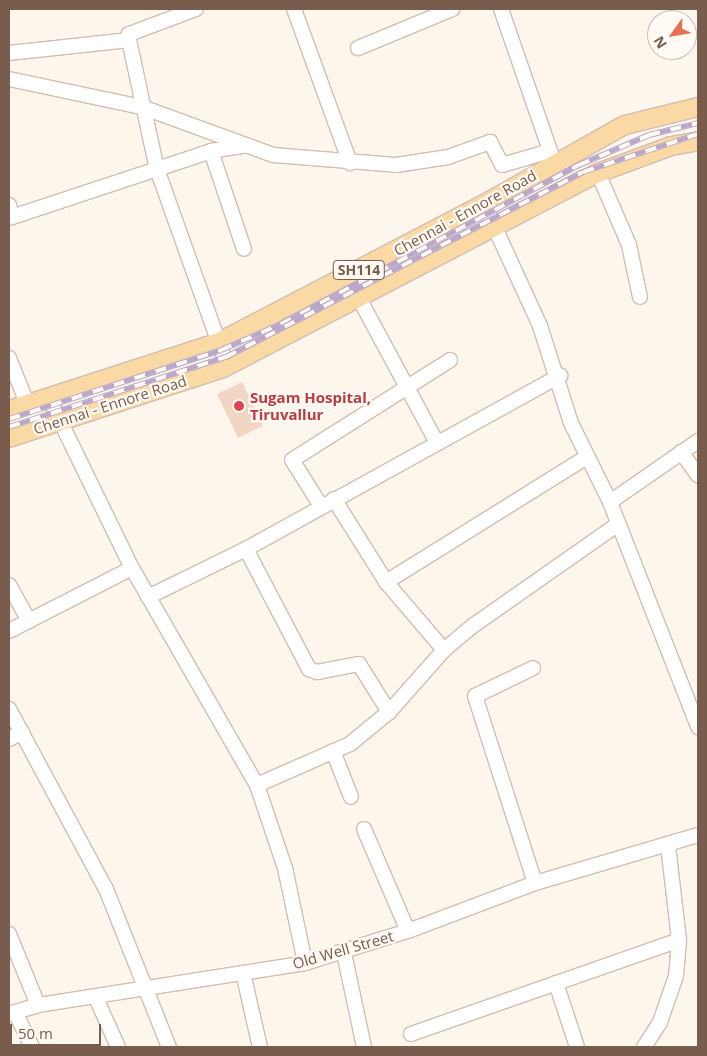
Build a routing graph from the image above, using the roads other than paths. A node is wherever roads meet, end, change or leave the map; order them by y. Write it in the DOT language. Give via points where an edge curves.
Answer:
graph roads {
  1 [pos="294,9"];
  2 [pos="452,9"];
  3 [pos="501,9"];
  4 [pos="200,10"];
  5 [pos="129,40"];
  6 [pos="358,48"];
  7 [pos="9,53"];
  8 [pos="9,79"];
  9 [pos="698,107"];
  10 [pos="142,108"];
  11 [pos="698,141"];
  12 [pos="247,145"];
  13 [pos="211,151"];
  14 [pos="552,157"];
  15 [pos="350,163"];
  16 [pos="157,169"];
  17 [pos="598,173"];
  18 [pos="484,204"];
  19 [pos="10,213"];
  20 [pos="494,228"];
  21 [pos="244,250"];
  22 [pos="640,297"];
  23 [pos="360,300"];
  24 [pos="219,342"];
  25 [pos="9,358"];
  26 [pos="450,360"];
  27 [pos="227,366"];
  28 [pos="560,376"];
  29 [pos="405,386"];
  30 [pos="48,396"];
  31 [pos="27,403"];
  32 [pos="9,410"];
  33 [pos="60,422"];
  34 [pos="9,438"];
  35 [pos="698,440"];
  36 [pos="437,443"];
  37 [pos="681,452"];
  38 [pos="587,457"];
  39 [pos="698,475"];
  40 [pos="334,499"];
  41 [pos="610,502"];
  42 [pos="321,506"];
  43 [pos="618,524"];
  44 [pos="246,549"];
  45 [pos="132,568"];
  46 [pos="386,582"];
  47 [pos="9,585"];
  48 [pos="148,596"];
  49 [pos="29,620"];
  50 [pos="9,631"];
  51 [pos="444,650"];
  52 [pos="533,668"];
  53 [pos="9,709"];
  54 [pos="695,709"];
  55 [pos="389,712"];
  56 [pos="698,727"];
  57 [pos="22,732"];
  58 [pos="9,739"];
  59 [pos="332,751"];
  60 [pos="257,785"];
  61 [pos="351,797"];
  62 [pos="364,829"];
  63 [pos="698,835"];
  64 [pos="668,845"];
  65 [pos="535,883"];
  66 [pos="408,932"];
  67 [pos="9,934"];
  68 [pos="680,940"];
  69 [pos="344,953"];
  70 [pos="305,963"];
  71 [pos="243,973"];
  72 [pos="556,983"];
  73 [pos="148,990"];
  74 [pos="96,998"];
  75 [pos="38,1005"];
  76 [pos="12,1013"];
  77 [pos="411,1034"];
  78 [pos="32,1047"];
  79 [pos="118,1047"];
  80 [pos="169,1047"];
  81 [pos="260,1047"];
  82 [pos="364,1047"];
  83 [pos="577,1047"];
  84 [pos="644,1047"];
  1 -- 15 [label="street"];
  2 -- 6 [label="street"];
  3 -- 14 [label="street"];
  4 -- 5 [label="street" via="129,34"];
  5 -- 7 [label="street"];
  5 -- 10 [label="street"];
  8 -- 10 [label="street"];
  9 -- 14 [label="main road, Chennai - Ennore Road / SH114" via="625,125"];
  10 -- 12 [label="street"];
  10 -- 16 [label="street"];
  11 -- 17 [label="main road, Chennai - Ennore Road / SH114" via="671,146"];
  12 -- 13 [label="street"];
  12 -- 15 [label="street" via="272,155"];
  13 -- 16 [label="street"];
  13 -- 21 [label="street"];
  14 -- 15 [label="street" via="502,165 490,142 448,157 396,165"];
  14 -- 18 [label="main road, Chennai - Ennore Road / SH114"];
  16 -- 19 [label="street"];
  16 -- 24 [label="street"];
  17 -- 20 [label="main road, Chennai - Ennore Road / SH114"];
  17 -- 22 [label="street" via="629,245"];
  18 -- 20 [label="street"];
  18 -- 24 [label="main road, Chennai - Ennore Road / SH114"];
  20 -- 23 [label="main road, Chennai - Ennore Road / SH114"];
  20 -- 28 [label="street"];
  23 -- 27 [label="main road, Chennai - Ennore Road / SH114"];
  23 -- 29 [label="street"];
  24 -- 27 [label="street"];
  24 -- 30 [label="main road, Chennai - Ennore Road / SH114"];
  25 -- 31 [label="street"];
  26 -- 29 [label="street"];
  27 -- 33 [label="main road, Chennai - Ennore Road / SH114"];
  28 -- 36 [label="street"];
  28 -- 38 [label="street" via="571,423"];
  29 -- 36 [label="street"];
  29 -- 42 [label="street" via="398,396 292,460"];
  30 -- 31 [label="main road, Chennai - Ennore Road / SH114"];
  30 -- 33 [label="street"];
  31 -- 32 [label="main road, Chennai - Ennore Road / SH114"];
  33 -- 34 [label="main road, Chennai - Ennore Road / SH114"];
  33 -- 45 [label="street"];
  35 -- 37 [label="street"];
  36 -- 40 [label="street"];
  37 -- 39 [label="street"];
  37 -- 41 [label="street"];
  38 -- 41 [label="street"];
  38 -- 46 [label="street"];
  40 -- 42 [label="street"];
  40 -- 46 [label="street"];
  41 -- 43 [label="street"];
  42 -- 44 [label="street"];
  43 -- 51 [label="street"];
  43 -- 54 [label="street"];
  44 -- 48 [label="street"];
  44 -- 55 [label="street" via="309,669 359,664"];
  45 -- 48 [label="street"];
  45 -- 49 [label="street"];
  46 -- 51 [label="street"];
  47 -- 49 [label="street"];
  48 -- 60 [label="street"];
  49 -- 50 [label="street"];
  51 -- 55 [label="street"];
  52 -- 65 [label="street" via="476,696"];
  53 -- 57 [label="street"];
  54 -- 56 [label="street"];
  55 -- 59 [label="street" via="350,744"];
  57 -- 58 [label="street"];
  57 -- 73 [label="street" via="106,889"];
  59 -- 60 [label="street"];
  59 -- 61 [label="street"];
  60 -- 70 [label="street" via="285,868"];
  62 -- 66 [label="street"];
  63 -- 64 [label="street, Old Well Street"];
  64 -- 65 [label="street, Old Well Street"];
  64 -- 68 [label="street"];
  65 -- 66 [label="street, Old Well Street"];
  66 -- 69 [label="street, Old Well Street"];
  67 -- 75 [label="street"];
  68 -- 72 [label="street"];
  68 -- 84 [label="street" via="676,976 660,1022"];
  69 -- 70 [label="street, Old Well Street"];
  69 -- 82 [label="street"];
  70 -- 71 [label="street, Old Well Street"];
  71 -- 73 [label="street, Old Well Street"];
  71 -- 81 [label="street"];
  72 -- 77 [label="street"];
  72 -- 83 [label="street"];
  73 -- 74 [label="street, Old Well Street"];
  73 -- 80 [label="street"];
  74 -- 75 [label="street, Old Well Street"];
  74 -- 79 [label="street"];
  75 -- 76 [label="street, Old Well Street"];
  76 -- 78 [label="street"];
}
